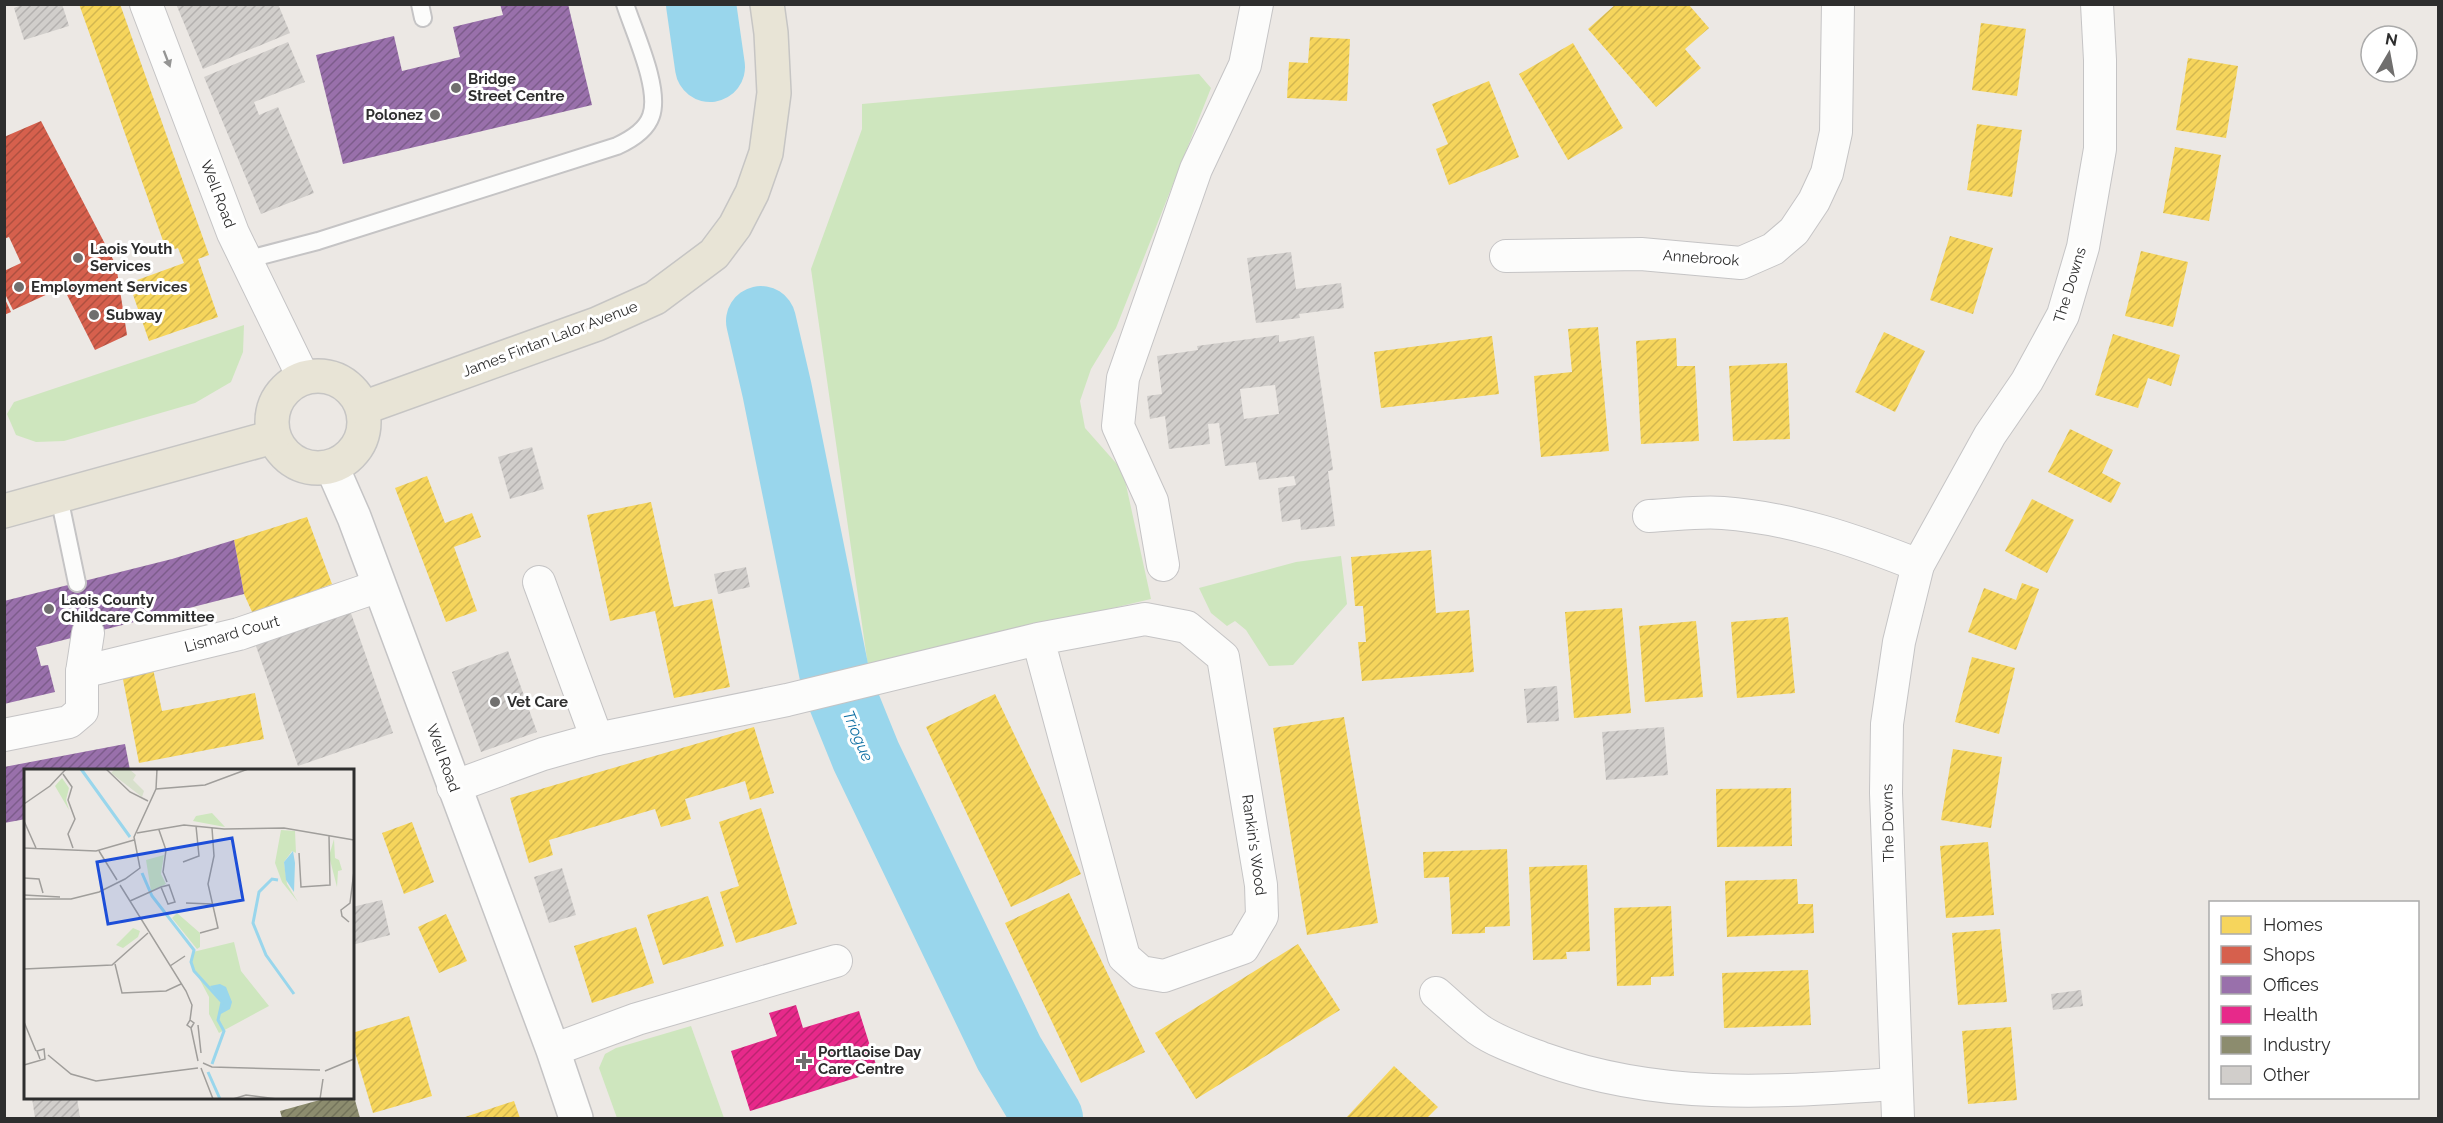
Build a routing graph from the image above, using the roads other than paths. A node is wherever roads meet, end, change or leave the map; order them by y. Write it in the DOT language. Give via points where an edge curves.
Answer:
graph roads {
  1 [pos="146,4"];
  2 [pos="625,4"];
  3 [pos="767,4"];
  4 [pos="1257,4"];
  5 [pos="1838,4"];
  6 [pos="2097,4"];
  7 [pos="239,246"];
  8 [pos="1506,256"];
  9 [pos="303,377"];
  10 [pos="363,408"];
  11 [pos="273,437"];
  12 [pos="332,466"];
  13 [pos="59,497"];
  14 [pos="6,506"];
  15 [pos="1649,516"];
  16 [pos="1163,564"];
  17 [pos="1918,565"];
  18 [pos="539,582"];
  19 [pos="77,583"];
  20 [pos="379,586"];
  21 [pos="88,633"];
  22 [pos="1038,639"];
  23 [pos="82,672"];
  24 [pos="4,735"];
  25 [pos="597,740"];
  26 [pos="453,787"];
  27 [pos="835,960"];
  28 [pos="1436,993"];
  29 [pos="553,1050"];
  30 [pos="1895,1084"];
  31 [pos="576,1119"];
  32 [pos="1898,1119"];
  1 -- 7 [label="street, Well Road, one-way"];
  2 -- 7 [label="lane" via="652,87 651,118 632,140 318,241"];
  3 -- 10 [label="main road, James Fintan Lalor Avenue" via="774,93 766,153 752,193 735,226 714,254 655,298 597,324"];
  4 -- 16 [label="street" via="1245,65 1196,168 1123,378 1118,426 1152,501"];
  5 -- 8 [label="street, Annebrook" via="1836,132 1827,172 1794,231 1773,249 1741,263 1641,254"];
  6 -- 17 [label="street, The Downs" via="2100,150 2083,247 2063,315"];
  7 -- 9 [label="street, Well Road"];
  9 -- 10 [label="main road" via="338,379 351,388"];
  9 -- 11 [label="main road" via="284,390 274,403"];
  10 -- 12 [label="main road" via="365,424 359,445 348,458"];
  11 -- 12 [label="main road" via="283,453 296,463 316,468"];
  11 -- 13 [label="main road"];
  12 -- 20 [label="main road, Well Road"];
  13 -- 14 [label="main road"];
  13 -- 19 [label="lane"];
  15 -- 17 [label="street" via="1722,513 1800,525"];
  17 -- 30 [label="street, The Downs" via="1899,642 1887,724"];
  18 -- 25 [label="street"];
  20 -- 23 [label="street, Lismard Court" via="239,634"];
  20 -- 26 [label="main road, Well Road"];
  21 -- 23 [label="street"];
  22 -- 22 [label="street, Rankin's Wood" via="1145,619 1187,627 1222,657 1261,885 1262,916 1243,948 1164,976 1140,972 1124,957"];
  22 -- 25 [label="street, Rankin's Wood" via="787,700"];
  23 -- 24 [label="street" via="82,711 69,722"];
  25 -- 26 [label="street, Rankin's Wood" via="543,754"];
  26 -- 29 [label="main road, Well Road"];
  27 -- 29 [label="street" via="636,1019"];
  28 -- 30 [label="street" via="1479,1030 1529,1054 1580,1072 1634,1084 1702,1091 1772,1092"];
  29 -- 31 [label="main road, Well Road"];
  30 -- 32 [label="street, The Downs"];
}
